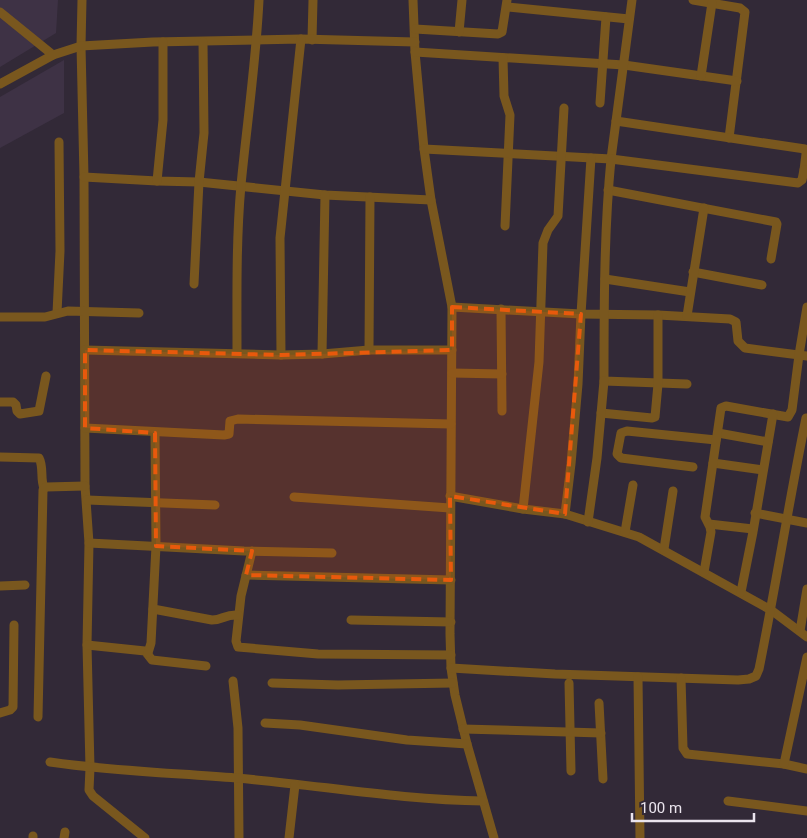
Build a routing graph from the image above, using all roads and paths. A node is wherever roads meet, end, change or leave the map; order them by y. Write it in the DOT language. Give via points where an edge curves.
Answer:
graph roads {
  1 [pos="82,0"];
  2 [pos="259,0"];
  3 [pos="313,0"];
  4 [pos="413,0"];
  5 [pos="462,0"];
  6 [pos="632,0"];
  7 [pos="693,0"];
  8 [pos="712,3"];
  9 [pos="507,4"];
  10 [pos="0,12"];
  11 [pos="606,17"];
  12 [pos="629,19"];
  13 [pos="415,29"];
  14 [pos="459,32"];
  15 [pos="301,39"];
  16 [pos="257,40"];
  17 [pos="312,40"];
  18 [pos="162,42"];
  19 [pos="203,42"];
  20 [pos="81,46"];
  21 [pos="415,47"];
  22 [pos="53,55"];
  23 [pos="503,58"];
  24 [pos="603,64"];
  25 [pos="624,66"];
  26 [pos="701,76"];
  27 [pos="737,81"];
  28 [pos="0,84"];
  29 [pos="600,103"];
  30 [pos="564,108"];
  31 [pos="616,121"];
  32 [pos="729,138"];
  33 [pos="59,142"];
  34 [pos="424,149"];
  35 [pos="509,153"];
  36 [pos="561,157"];
  37 [pos="591,158"];
  38 [pos="611,158"];
  39 [pos="806,170"];
  40 [pos="84,176"];
  41 [pos="157,181"];
  42 [pos="199,182"];
  43 [pos="241,186"];
  44 [pos="608,190"];
  45 [pos="285,191"];
  46 [pos="325,195"];
  47 [pos="370,197"];
  48 [pos="431,200"];
  49 [pos="704,208"];
  50 [pos="506,226"];
  51 [pos="771,259"];
  52 [pos="693,272"];
  53 [pos="605,279"];
  54 [pos="194,284"];
  55 [pos="762,285"];
  56 [pos="690,292"];
  57 [pos="452,307"];
  58 [pos="807,307"];
  59 [pos="501,310"];
  60 [pos="84,311"];
  61 [pos="541,312"];
  62 [pos="57,313"];
  63 [pos="139,313"];
  64 [pos="581,314"];
  65 [pos="604,314"];
  66 [pos="658,315"];
  67 [pos="687,316"];
  68 [pos="0,317"];
  69 [pos="85,350"];
  70 [pos="369,350"];
  71 [pos="452,350"];
  72 [pos="237,353"];
  73 [pos="322,354"];
  74 [pos="281,355"];
  75 [pos="803,355"];
  76 [pos="452,373"];
  77 [pos="502,374"];
  78 [pos="46,376"];
  79 [pos="604,381"];
  80 [pos="658,384"];
  81 [pos="687,384"];
  82 [pos="0,402"];
  83 [pos="502,412"];
  84 [pos="601,413"];
  85 [pos="773,414"];
  86 [pos="790,415"];
  87 [pos="806,418"];
  88 [pos="451,424"];
  89 [pos="85,428"];
  90 [pos="155,433"];
  91 [pos="717,437"];
  92 [pos="768,442"];
  93 [pos="0,457"];
  94 [pos="713,463"];
  95 [pos="693,467"];
  96 [pos="763,470"];
  97 [pos="633,485"];
  98 [pos="86,486"];
  99 [pos="44,488"];
  100 [pos="673,491"];
  101 [pos="450,496"];
  102 [pos="294,497"];
  103 [pos="87,500"];
  104 [pos="156,502"];
  105 [pos="215,506"];
  106 [pos="450,508"];
  107 [pos="523,509"];
  108 [pos="755,513"];
  109 [pos="565,514"];
  110 [pos="786,520"];
  111 [pos="588,522"];
  112 [pos="807,523"];
  113 [pos="709,524"];
  114 [pos="753,529"];
  115 [pos="625,532"];
  116 [pos="89,543"];
  117 [pos="156,546"];
  118 [pos="664,549"];
  119 [pos="252,551"];
  120 [pos="332,552"];
  121 [pos="704,572"];
  122 [pos="246,575"];
  123 [pos="450,580"];
  124 [pos="25,585"];
  125 [pos="0,586"];
  126 [pos="807,589"];
  127 [pos="741,592"];
  128 [pos="153,609"];
  129 [pos="771,610"];
  130 [pos="238,615"];
  131 [pos="351,620"];
  132 [pos="450,622"];
  133 [pos="14,625"];
  134 [pos="804,634"];
  135 [pos="87,645"];
  136 [pos="148,653"];
  137 [pos="451,655"];
  138 [pos="807,657"];
  139 [pos="206,666"];
  140 [pos="452,668"];
  141 [pos="638,677"];
  142 [pos="681,678"];
  143 [pos="233,681"];
  144 [pos="272,682"];
  145 [pos="453,683"];
  146 [pos="569,683"];
  147 [pos="600,703"];
  148 [pos="0,713"];
  149 [pos="38,717"];
  150 [pos="266,723"];
  151 [pos="463,729"];
  152 [pos="570,731"];
  153 [pos="601,733"];
  154 [pos="467,744"];
  155 [pos="50,762"];
  156 [pos="784,764"];
  157 [pos="90,768"];
  158 [pos="807,769"];
  159 [pos="571,771"];
  160 [pos="238,778"];
  161 [pos="602,779"];
  162 [pos="295,785"];
  163 [pos="483,801"];
  164 [pos="728,801"];
  165 [pos="807,811"];
  166 [pos="145,838"];
  167 [pos="239,838"];
  168 [pos="289,838"];
  169 [pos="494,838"];
  170 [pos="640,838"];
  1 -- 20 [label="street"];
  2 -- 16 [label="street"];
  3 -- 17 [label="street"];
  4 -- 13 [label="street"];
  5 -- 14 [label="street"];
  6 -- 12 [label="street"];
  7 -- 8 [label="street"];
  8 -- 26 [label="street"];
  8 -- 27 [label="street" via="740,8 745,12"];
  9 -- 11 [label="street"];
  9 -- 14 [label="street" via="501,33"];
  10 -- 22 [label="street"];
  11 -- 12 [label="street"];
  11 -- 24 [label="street"];
  12 -- 25 [label="street"];
  13 -- 14 [label="street"];
  13 -- 21 [label="street"];
  15 -- 16 [label="street"];
  15 -- 17 [label="street"];
  15 -- 45 [label="street"];
  16 -- 19 [label="street"];
  16 -- 43 [label="street"];
  17 -- 21 [label="street"];
  18 -- 19 [label="street"];
  18 -- 20 [label="street"];
  18 -- 41 [label="street" via="163,120"];
  19 -- 42 [label="street" via="205,106"];
  20 -- 22 [label="street"];
  20 -- 40 [label="street"];
  21 -- 23 [label="street"];
  21 -- 34 [label="street"];
  22 -- 28 [label="street"];
  23 -- 24 [label="street"];
  23 -- 35 [label="street" via="504,96 510,115"];
  24 -- 25 [label="street"];
  24 -- 29 [label="street"];
  25 -- 26 [label="street"];
  25 -- 31 [label="street"];
  26 -- 27 [label="street"];
  27 -- 32 [label="street"];
  30 -- 36 [label="street"];
  31 -- 32 [label="street"];
  31 -- 38 [label="street"];
  32 -- 39 [label="street" via="805,149"];
  33 -- 62 [label="street"];
  34 -- 35 [label="street"];
  34 -- 48 [label="street"];
  35 -- 36 [label="street"];
  35 -- 50 [label="street"];
  36 -- 37 [label="street"];
  36 -- 61 [label="street" via="558,216 543,243"];
  37 -- 38 [label="street"];
  37 -- 64 [label="street"];
  38 -- 39 [label="street" via="798,183"];
  38 -- 44 [label="street"];
  40 -- 41 [label="street"];
  40 -- 60 [label="street"];
  41 -- 42 [label="street"];
  42 -- 43 [label="street"];
  42 -- 54 [label="street"];
  43 -- 45 [label="street"];
  43 -- 72 [label="street"];
  44 -- 49 [label="street"];
  44 -- 53 [label="street"];
  45 -- 46 [label="street"];
  45 -- 74 [label="street" via="280,246"];
  46 -- 47 [label="street"];
  46 -- 73 [label="street"];
  47 -- 48 [label="street"];
  47 -- 70 [label="street"];
  48 -- 57 [label="street"];
  49 -- 51 [label="street" via="776,222"];
  49 -- 52 [label="street"];
  52 -- 55 [label="street"];
  52 -- 56 [label="street"];
  53 -- 56 [label="street"];
  53 -- 65 [label="street"];
  56 -- 67 [label="street"];
  57 -- 59 [label="street"];
  57 -- 71 [label="street"];
  58 -- 75 [label="street"];
  59 -- 61 [label="street"];
  59 -- 77 [label="street"];
  60 -- 62 [label="street"];
  60 -- 63 [label="street"];
  60 -- 69 [label="street"];
  61 -- 64 [label="street"];
  61 -- 107 [label="street" via="539,362"];
  62 -- 68 [label="street" via="45,317"];
  64 -- 65 [label="street"];
  64 -- 109 [label="street" via="578,384"];
  65 -- 66 [label="street"];
  65 -- 79 [label="street"];
  66 -- 67 [label="street"];
  66 -- 80 [label="street"];
  67 -- 75 [label="street" via="734,320 738,341 745,348"];
  69 -- 72 [label="street"];
  69 -- 89 [label="street"];
  70 -- 71 [label="street"];
  70 -- 73 [label="street"];
  71 -- 76 [label="street"];
  72 -- 74 [label="street"];
  73 -- 74 [label="street"];
  75 -- 86 [label="street"];
  76 -- 77 [label="street"];
  76 -- 88 [label="street"];
  77 -- 83 [label="street"];
  78 -- 82 [label="street" via="39,411 20,414 13,402"];
  79 -- 80 [label="street"];
  79 -- 84 [label="street"];
  80 -- 81 [label="street"];
  80 -- 84 [label="street" via="654,418"];
  84 -- 111 [label="street"];
  85 -- 86 [label="street"];
  85 -- 91 [label="street" via="723,406"];
  85 -- 92 [label="street"];
  86 -- 87 [label="street"];
  87 -- 110 [label="street"];
  88 -- 90 [label="street" via="238,419 230,421 230,432 226,435"];
  88 -- 101 [label="street"];
  89 -- 90 [label="street"];
  89 -- 98 [label="street"];
  90 -- 104 [label="street"];
  91 -- 92 [label="street"];
  91 -- 94 [label="street"];
  91 -- 95 [label="street" via="621,433 617,454 621,458"];
  92 -- 96 [label="street"];
  93 -- 99 [label="street" via="39,458"];
  94 -- 96 [label="street"];
  94 -- 113 [label="street" via="705,517"];
  96 -- 108 [label="street"];
  97 -- 115 [label="street"];
  98 -- 99 [label="street"];
  98 -- 103 [label="street"];
  99 -- 149 [label="street"];
  100 -- 118 [label="street"];
  101 -- 106 [label="street"];
  101 -- 107 [label="street"];
  102 -- 106 [label="street"];
  103 -- 104 [label="street"];
  103 -- 116 [label="street"];
  104 -- 105 [label="street"];
  104 -- 117 [label="street"];
  106 -- 123 [label="street"];
  107 -- 109 [label="street"];
  108 -- 110 [label="street"];
  108 -- 114 [label="street"];
  109 -- 111 [label="street"];
  110 -- 112 [label="street"];
  110 -- 129 [label="street"];
  111 -- 115 [label="street"];
  113 -- 114 [label="street"];
  113 -- 121 [label="street" via="711,532"];
  114 -- 127 [label="street"];
  115 -- 118 [label="street"];
  116 -- 117 [label="street"];
  116 -- 135 [label="street"];
  117 -- 119 [label="street"];
  117 -- 128 [label="street"];
  118 -- 121 [label="street"];
  119 -- 120 [label="street"];
  119 -- 122 [label="street"];
  121 -- 127 [label="street"];
  122 -- 123 [label="street"];
  122 -- 130 [label="street"];
  123 -- 132 [label="street"];
  124 -- 125 [label="street"];
  126 -- 134 [label="street"];
  127 -- 129 [label="street"];
  128 -- 130 [label="street" via="212,620 229,614"];
  128 -- 136 [label="street"];
  129 -- 134 [label="street"];
  129 -- 142 [label="street" via="756,676 738,680"];
  130 -- 137 [label="street" via="238,647 318,654"];
  131 -- 132 [label="street"];
  132 -- 137 [label="street"];
  133 -- 148 [label="street" via="13,707"];
  135 -- 136 [label="street"];
  135 -- 157 [label="street"];
  136 -- 139 [label="street" via="152,660"];
  137 -- 140 [label="street"];
  138 -- 156 [label="street"];
  140 -- 141 [label="street"];
  140 -- 145 [label="street"];
  141 -- 142 [label="street"];
  141 -- 170 [label="street"];
  142 -- 156 [label="street" via="685,753"];
  143 -- 160 [label="street" via="238,728"];
  144 -- 145 [label="street" via="338,685"];
  145 -- 151 [label="street"];
  146 -- 152 [label="street"];
  147 -- 153 [label="street"];
  150 -- 154 [label="street"];
  151 -- 152 [label="street"];
  151 -- 154 [label="street"];
  152 -- 153 [label="street"];
  152 -- 159 [label="street"];
  153 -- 161 [label="street"];
  154 -- 163 [label="street"];
  155 -- 157 [label="street"];
  156 -- 158 [label="street"];
  157 -- 160 [label="street"];
  157 -- 166 [label="street" via="91,794"];
  160 -- 162 [label="street"];
  160 -- 167 [label="street"];
  162 -- 163 [label="street" via="416,799"];
  162 -- 168 [label="street"];
  163 -- 169 [label="street"];
  164 -- 165 [label="street"];
}
